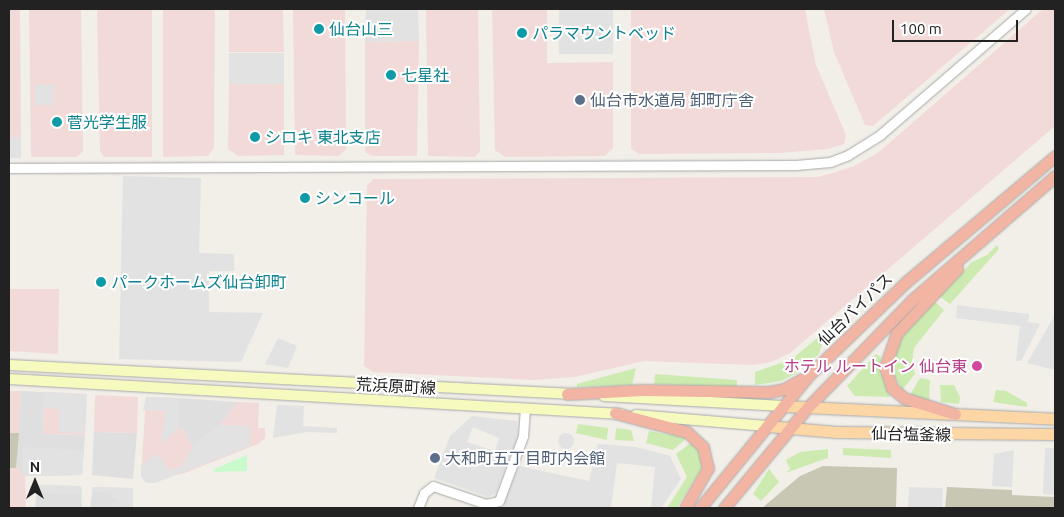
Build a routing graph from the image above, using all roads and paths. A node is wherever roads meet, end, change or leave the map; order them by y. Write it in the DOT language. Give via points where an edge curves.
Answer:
graph roads {
  1 [pos="1026,9"];
  2 [pos="1055,156"];
  3 [pos="9,168"];
  4 [pos="1055,176"];
  5 [pos="969,251"];
  6 [pos="9,365"];
  7 [pos="808,376"];
  8 [pos="9,380"];
  9 [pos="567,394"];
  10 [pos="782,406"];
  11 [pos="808,407"];
  12 [pos="525,408"];
  13 [pos="615,413"];
  14 [pos="955,414"];
  15 [pos="1055,418"];
  16 [pos="767,426"];
  17 [pos="791,430"];
  18 [pos="1055,434"];
  19 [pos="418,508"];
  20 [pos="685,508"];
  21 [pos="700,508"];
  22 [pos="724,508"];
  1 -- 3 [label="street" via="881,134 848,155 830,162 796,165"];
  2 -- 7 [label="highway, 仙台バイパス" via="906,282"];
  4 -- 5 [label="highway, 仙台バイパス"];
  5 -- 11 [label="highway, 仙台バイパス" via="912,300"];
  5 -- 14 [label="highway" via="961,265 897,333 885,367 892,388 904,398"];
  6 -- 9 [label="main road, 荒浜原町線"];
  7 -- 9 [label="highway" via="784,389 769,392 643,390"];
  7 -- 10 [label="highway, 仙台バイパス"];
  8 -- 12 [label="main road, 荒浜原町線"];
  9 -- 10 [label="main road, 荒浜原町線"];
  10 -- 11 [label="main road, 仙台塩釜線"];
  10 -- 16 [label="highway, 仙台バイパス"];
  11 -- 14 [label="main road, 仙台塩釜線"];
  11 -- 17 [label="highway, 仙台バイパス"];
  12 -- 13 [label="main road, 荒浜原町線"];
  12 -- 19 [label="street" via="523,436 499,501 486,504 434,486 424,493"];
  13 -- 16 [label="main road, 荒浜原町線"];
  13 -- 20 [label="highway" via="687,432 704,447 708,468"];
  14 -- 15 [label="main road, 仙台塩釜線"];
  16 -- 17 [label="main road, 仙台塩釜線"];
  16 -- 21 [label="highway, 仙台バイパス"];
  17 -- 18 [label="main road, 仙台塩釜線" via="973,436"];
  17 -- 22 [label="highway, 仙台バイパス"];
}
